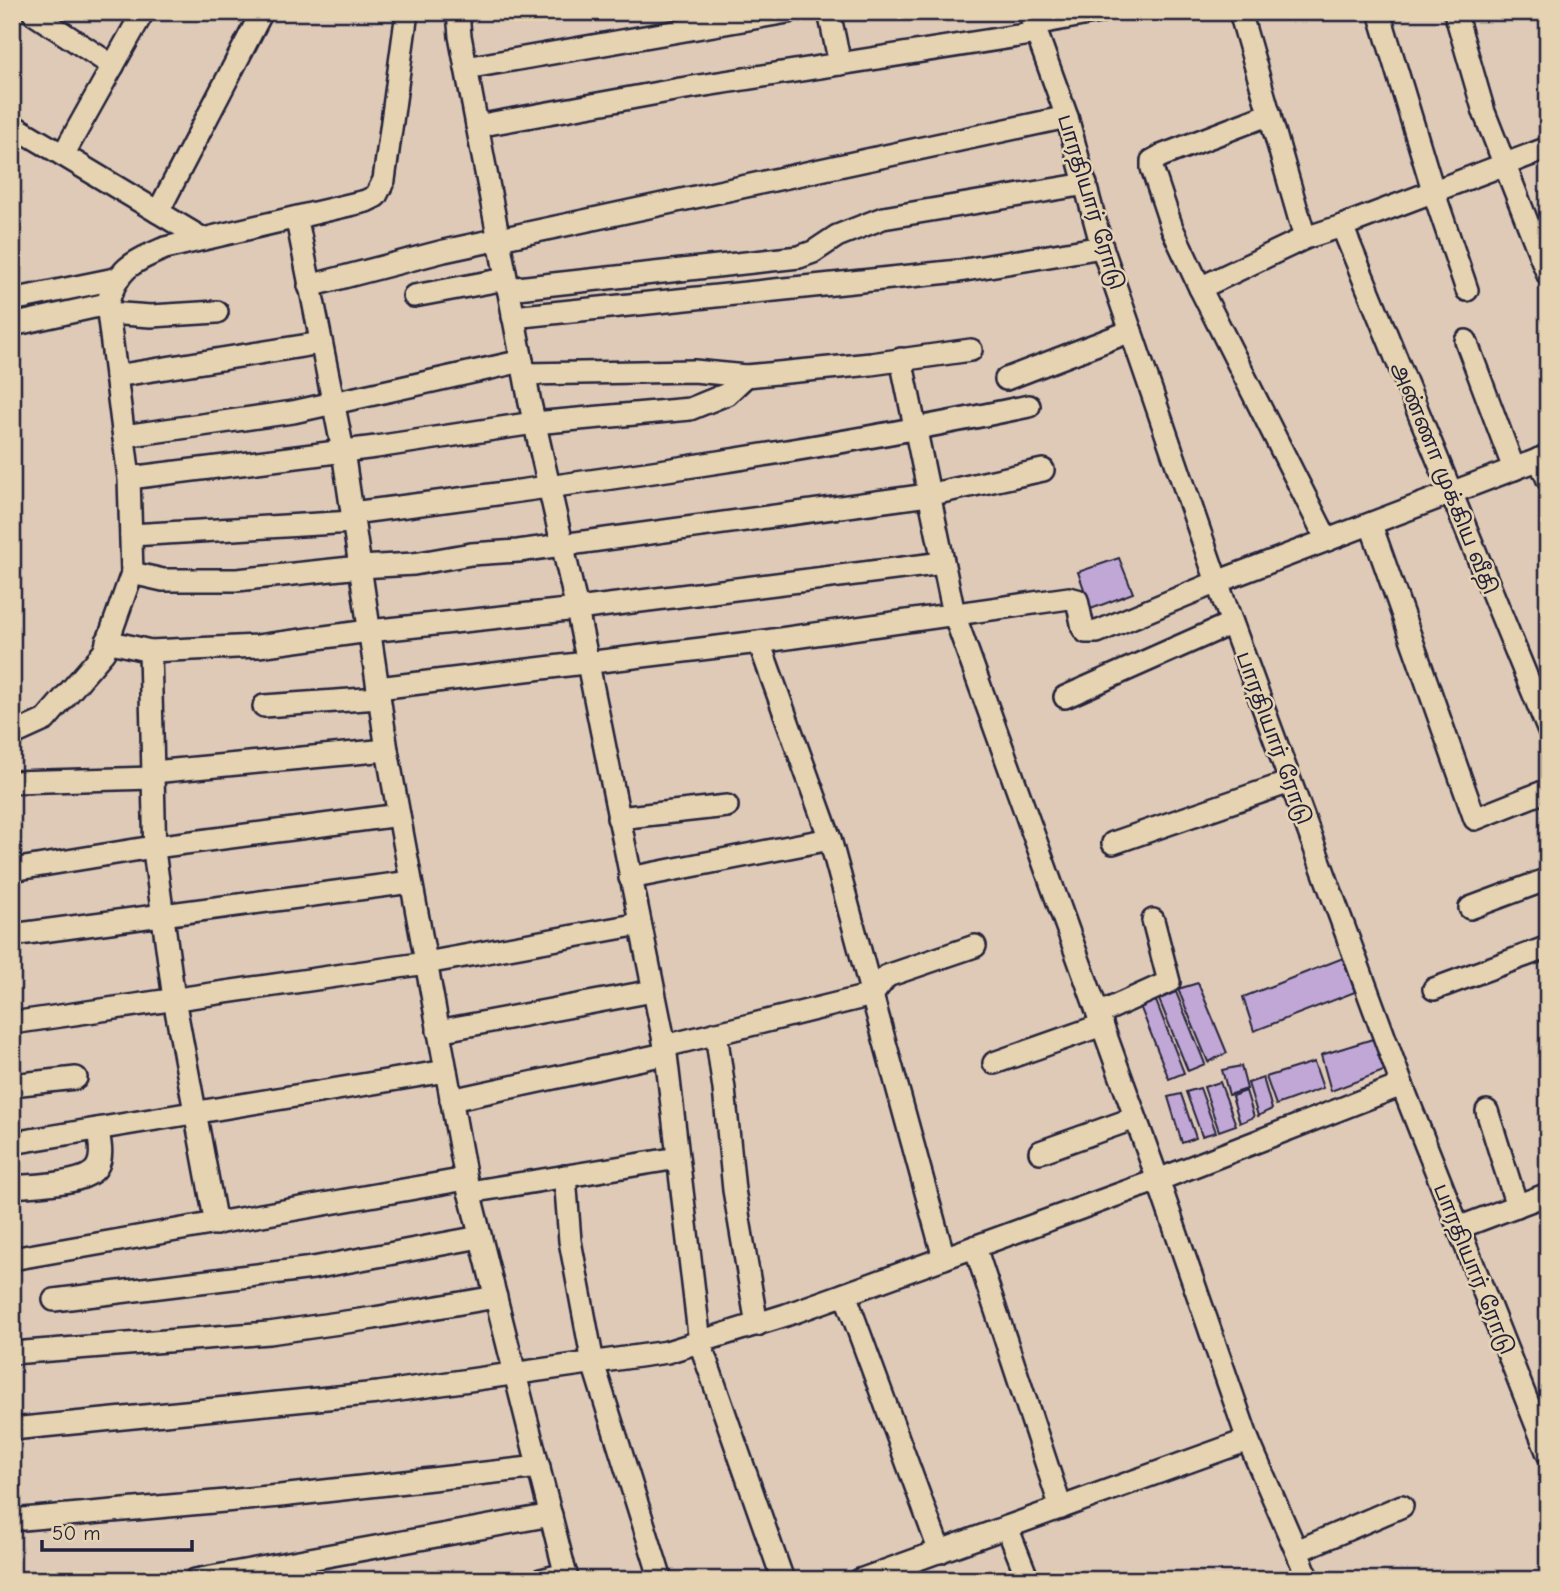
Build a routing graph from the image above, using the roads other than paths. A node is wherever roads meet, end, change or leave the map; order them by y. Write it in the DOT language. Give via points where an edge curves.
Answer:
graph roads {
  1 [pos="143,12"];
  2 [pos="262,12"];
  3 [pos="407,12"];
  4 [pos="458,12"];
  5 [pos="788,12"];
  6 [pos="829,12"];
  7 [pos="1099,12"];
  8 [pos="1241,12"];
  9 [pos="1380,12"];
  10 [pos="1455,12"];
  11 [pos="33,13"];
  12 [pos="702,20"];
  13 [pos="1033,23"];
  14 [pos="840,64"];
  15 [pos="113,66"];
  16 [pos="466,68"];
  17 [pos="1270,114"];
  18 [pos="1067,117"];
  19 [pos="12,125"];
  20 [pos="477,126"];
  21 [pos="1548,148"];
  22 [pos="63,155"];
  23 [pos="1504,164"];
  24 [pos="1086,184"];
  25 [pos="1433,190"];
  26 [pos="158,212"];
  27 [pos="1342,226"];
  28 [pos="298,230"];
  29 [pos="1305,238"];
  30 [pos="203,239"];
  31 [pos="499,240"];
  32 [pos="1102,247"];
  33 [pos="1548,275"];
  34 [pos="115,279"];
  35 [pos="507,284"];
  36 [pos="309,286"];
  37 [pos="1200,288"];
  38 [pos="1466,290"];
  39 [pos="414,296"];
  40 [pos="12,300"];
  41 [pos="108,308"];
  42 [pos="217,312"];
  43 [pos="513,317"];
  44 [pos="12,325"];
  45 [pos="1132,331"];
  46 [pos="1466,341"];
  47 [pos="321,343"];
  48 [pos="971,350"];
  49 [pos="901,359"];
  50 [pos="523,368"];
  51 [pos="133,373"];
  52 [pos="746,376"];
  53 [pos="1006,379"];
  54 [pos="333,404"];
  55 [pos="1029,406"];
  56 [pos="534,423"];
  57 [pos="914,430"];
  58 [pos="124,436"];
  59 [pos="343,451"];
  60 [pos="1544,457"];
  61 [pos="1514,469"];
  62 [pos="1043,470"];
  63 [pos="148,476"];
  64 [pos="1548,480"];
  65 [pos="549,488"];
  66 [pos="1450,493"];
  67 [pos="928,495"];
  68 [pos="353,517"];
  69 [pos="1371,525"];
  70 [pos="131,535"];
  71 [pos="1327,540"];
  72 [pos="562,545"];
  73 [pos="943,563"];
  74 [pos="360,567"];
  75 [pos="148,577"];
  76 [pos="1217,582"];
  77 [pos="577,609"];
  78 [pos="954,614"];
  79 [pos="1232,623"];
  80 [pos="369,631"];
  81 [pos="759,642"];
  82 [pos="117,644"];
  83 [pos="150,651"];
  84 [pos="587,664"];
  85 [pos="378,693"];
  86 [pos="1065,697"];
  87 [pos="264,706"];
  88 [pos="1548,729"];
  89 [pos="12,735"];
  90 [pos="387,750"];
  91 [pos="153,775"];
  92 [pos="12,782"];
  93 [pos="1290,782"];
  94 [pos="1548,790"];
  95 [pos="727,806"];
  96 [pos="399,815"];
  97 [pos="618,818"];
  98 [pos="830,839"];
  99 [pos="1113,843"];
  100 [pos="155,847"];
  101 [pos="12,870"];
  102 [pos="630,878"];
  103 [pos="1548,879"];
  104 [pos="411,882"];
  105 [pos="1470,908"];
  106 [pos="162,914"];
  107 [pos="1153,920"];
  108 [pos="640,924"];
  109 [pos="12,935"];
  110 [pos="975,947"];
  111 [pos="1548,947"];
  112 [pos="426,963"];
  113 [pos="1434,989"];
  114 [pos="653,991"];
  115 [pos="872,995"];
  116 [pos="174,999"];
  117 [pos="1100,1020"];
  118 [pos="12,1023"];
  119 [pos="438,1031"];
  120 [pos="716,1033"];
  121 [pos="665,1050"];
  122 [pos="994,1063"];
  123 [pos="446,1071"];
  124 [pos="76,1078"];
  125 [pos="12,1085"];
  126 [pos="1402,1085"];
  127 [pos="451,1100"];
  128 [pos="1487,1111"];
  129 [pos="195,1112"];
  130 [pos="1135,1118"];
  131 [pos="98,1129"];
  132 [pos="12,1143"];
  133 [pos="1040,1152"];
  134 [pos="678,1158"];
  135 [pos="565,1176"];
  136 [pos="1158,1180"];
  137 [pos="467,1185"];
  138 [pos="12,1187"];
  139 [pos="1548,1194"];
  140 [pos="1517,1206"];
  141 [pos="216,1224"];
  142 [pos="1458,1228"];
  143 [pos="480,1237"];
  144 [pos="975,1247"];
  145 [pos="944,1258"];
  146 [pos="12,1259"];
  147 [pos="845,1294"];
  148 [pos="496,1297"];
  149 [pos="54,1300"];
  150 [pos="757,1325"];
  151 [pos="700,1343"];
  152 [pos="12,1353"];
  153 [pos="593,1363"];
  154 [pos="515,1374"];
  155 [pos="12,1429"];
  156 [pos="1248,1440"];
  157 [pos="1548,1454"];
  158 [pos="539,1467"];
  159 [pos="1402,1506"];
  160 [pos="1061,1508"];
  161 [pos="551,1516"];
  162 [pos="12,1520"];
  163 [pos="1007,1527"];
  164 [pos="1297,1551"];
  165 [pos="940,1552"];
  166 [pos="916,1570"];
  167 [pos="566,1577"];
  168 [pos="195,1580"];
  169 [pos="541,1580"];
  170 [pos="661,1580"];
  171 [pos="783,1580"];
  172 [pos="860,1580"];
  173 [pos="1028,1580"];
  174 [pos="1310,1580"];
  1 -- 15 [label="street"];
  2 -- 26 [label="street"];
  3 -- 28 [label="street" via="381,189 376,197"];
  4 -- 16 [label="street"];
  5 -- 12 [label="street"];
  6 -- 14 [label="street"];
  7 -- 13 [label="street"];
  8 -- 17 [label="street"];
  9 -- 25 [label="street"];
  10 -- 23 [label="street"];
  11 -- 15 [label="street"];
  12 -- 16 [label="street"];
  13 -- 14 [label="street"];
  13 -- 18 [label="street, பாரதியார் ரோடு"];
  14 -- 20 [label="street"];
  15 -- 22 [label="street"];
  16 -- 20 [label="street"];
  17 -- 29 [label="street"];
  17 -- 37 [label="street" via="1152,162 1172,228"];
  18 -- 24 [label="street, பாரதியார் ரோடு"];
  18 -- 31 [label="street"];
  19 -- 22 [label="street"];
  20 -- 31 [label="street"];
  21 -- 23 [label="street"];
  22 -- 26 [label="street"];
  23 -- 25 [label="street"];
  23 -- 33 [label="street"];
  24 -- 32 [label="street, பாரதியார் ரோடு"];
  24 -- 35 [label="street" via="883,218 799,257"];
  25 -- 27 [label="street"];
  25 -- 38 [label="street"];
  26 -- 30 [label="street"];
  27 -- 29 [label="street"];
  27 -- 66 [label="street, அண்ணா முக்கிய வீதி"];
  28 -- 30 [label="street"];
  28 -- 36 [label="street"];
  29 -- 37 [label="street"];
  30 -- 34 [label="street" via="138,260"];
  31 -- 35 [label="street"];
  31 -- 36 [label="street"];
  32 -- 43 [label="street" via="959,271"];
  32 -- 45 [label="street, பாரதியார் ரோடு"];
  34 -- 40 [label="street"];
  34 -- 41 [label="street"];
  35 -- 39 [label="street"];
  35 -- 43 [label="street"];
  36 -- 47 [label="street"];
  37 -- 71 [label="street"];
  41 -- 42 [label="street" via="143,315"];
  41 -- 44 [label="street"];
  41 -- 51 [label="street"];
  43 -- 50 [label="street"];
  45 -- 53 [label="street"];
  45 -- 76 [label="street, பாரதியார் ரோடு"];
  46 -- 61 [label="street"];
  47 -- 51 [label="street"];
  47 -- 54 [label="street"];
  48 -- 49 [label="street"];
  49 -- 52 [label="street"];
  49 -- 57 [label="street"];
  50 -- 52 [label="street"];
  50 -- 54 [label="street" via="418,383"];
  50 -- 56 [label="street"];
  51 -- 58 [label="street"];
  52 -- 56 [label="street" via="727,394 690,409"];
  54 -- 58 [label="street"];
  54 -- 59 [label="street"];
  55 -- 57 [label="street"];
  56 -- 59 [label="street"];
  56 -- 65 [label="street"];
  57 -- 65 [label="street"];
  57 -- 67 [label="street"];
  58 -- 63 [label="street"];
  59 -- 63 [label="street"];
  59 -- 68 [label="street"];
  60 -- 61 [label="street"];
  60 -- 64 [label="street"];
  61 -- 66 [label="street"];
  62 -- 67 [label="street"];
  63 -- 70 [label="street"];
  65 -- 68 [label="street"];
  65 -- 72 [label="street"];
  66 -- 69 [label="street"];
  66 -- 88 [label="street, அண்ணா முக்கிய வீதி"];
  67 -- 72 [label="street"];
  67 -- 73 [label="street"];
  68 -- 70 [label="street"];
  68 -- 74 [label="street"];
  69 -- 71 [label="street"];
  69 -- 94 [label="street" via="1475,819"];
  70 -- 75 [label="street"];
  71 -- 76 [label="street"];
  72 -- 74 [label="street"];
  72 -- 77 [label="street"];
  73 -- 77 [label="street"];
  73 -- 78 [label="street"];
  74 -- 75 [label="street" via="237,580"];
  74 -- 80 [label="street"];
  75 -- 82 [label="street"];
  76 -- 78 [label="street" via="1091,633 1083,628 1073,598"];
  76 -- 79 [label="street, பாரதியார் ரோடு"];
  77 -- 80 [label="street"];
  77 -- 84 [label="street"];
  78 -- 81 [label="street"];
  78 -- 117 [label="street"];
  79 -- 86 [label="street"];
  79 -- 93 [label="street, பாரதியார் ரோடு"];
  80 -- 83 [label="street" via="258,646"];
  80 -- 85 [label="street"];
  81 -- 84 [label="street"];
  81 -- 98 [label="street"];
  82 -- 83 [label="street"];
  82 -- 89 [label="street" via="104,652 45,720"];
  83 -- 91 [label="street"];
  84 -- 85 [label="street"];
  84 -- 97 [label="street"];
  85 -- 87 [label="street"];
  85 -- 90 [label="street"];
  90 -- 91 [label="street"];
  90 -- 96 [label="street"];
  91 -- 92 [label="street"];
  91 -- 100 [label="street"];
  93 -- 99 [label="street"];
  93 -- 126 [label="street, பாரதியார் ரோடு"];
  95 -- 97 [label="street"];
  96 -- 100 [label="street"];
  96 -- 104 [label="street"];
  97 -- 102 [label="street"];
  98 -- 102 [label="street"];
  98 -- 115 [label="street"];
  100 -- 101 [label="street"];
  100 -- 106 [label="street"];
  102 -- 108 [label="street"];
  103 -- 105 [label="street"];
  104 -- 106 [label="street"];
  104 -- 112 [label="street"];
  106 -- 109 [label="street"];
  106 -- 116 [label="street"];
  107 -- 117 [label="street" via="1169,982"];
  108 -- 112 [label="street"];
  108 -- 114 [label="street"];
  110 -- 115 [label="street" via="887,976"];
  111 -- 113 [label="street"];
  112 -- 116 [label="street"];
  112 -- 119 [label="street"];
  114 -- 119 [label="street"];
  114 -- 121 [label="street"];
  115 -- 120 [label="street"];
  115 -- 145 [label="street"];
  116 -- 118 [label="street"];
  116 -- 129 [label="street"];
  117 -- 122 [label="street"];
  117 -- 130 [label="street"];
  119 -- 123 [label="street"];
  120 -- 121 [label="street"];
  120 -- 150 [label="street" via="735,1203"];
  121 -- 127 [label="street"];
  121 -- 134 [label="street"];
  123 -- 127 [label="street"];
  123 -- 129 [label="street"];
  124 -- 125 [label="street"];
  126 -- 136 [label="street"];
  126 -- 142 [label="street, பாரதியார் ரோடு"];
  127 -- 137 [label="street"];
  128 -- 140 [label="street"];
  129 -- 131 [label="street"];
  129 -- 141 [label="street"];
  130 -- 133 [label="street"];
  130 -- 136 [label="street"];
  131 -- 132 [label="street"];
  131 -- 138 [label="street" via="101,1155 98,1167 89,1175"];
  134 -- 135 [label="street"];
  134 -- 151 [label="street"];
  135 -- 137 [label="street"];
  135 -- 153 [label="street" via="570,1241"];
  136 -- 144 [label="street"];
  136 -- 156 [label="street"];
  137 -- 141 [label="street"];
  137 -- 143 [label="street"];
  139 -- 140 [label="street"];
  140 -- 142 [label="street"];
  141 -- 146 [label="street"];
  142 -- 157 [label="street, பாரதியார் ரோடு"];
  143 -- 148 [label="street"];
  143 -- 149 [label="street" via="313,1268"];
  144 -- 145 [label="street"];
  144 -- 160 [label="street"];
  145 -- 147 [label="street"];
  147 -- 150 [label="street"];
  147 -- 165 [label="street"];
  148 -- 152 [label="street" via="269,1333"];
  148 -- 154 [label="street"];
  150 -- 151 [label="street"];
  151 -- 153 [label="street"];
  151 -- 171 [label="street"];
  153 -- 154 [label="street"];
  153 -- 170 [label="street"];
  154 -- 155 [label="street" via="378,1393"];
  154 -- 158 [label="street"];
  156 -- 160 [label="street"];
  156 -- 164 [label="street"];
  158 -- 161 [label="street"];
  158 -- 162 [label="street"];
  159 -- 164 [label="street"];
  160 -- 163 [label="street"];
  161 -- 167 [label="street"];
  161 -- 168 [label="street"];
  163 -- 165 [label="street"];
  163 -- 173 [label="street"];
  164 -- 174 [label="street"];
  165 -- 166 [label="street"];
  166 -- 172 [label="street"];
  167 -- 169 [label="street"];
}
